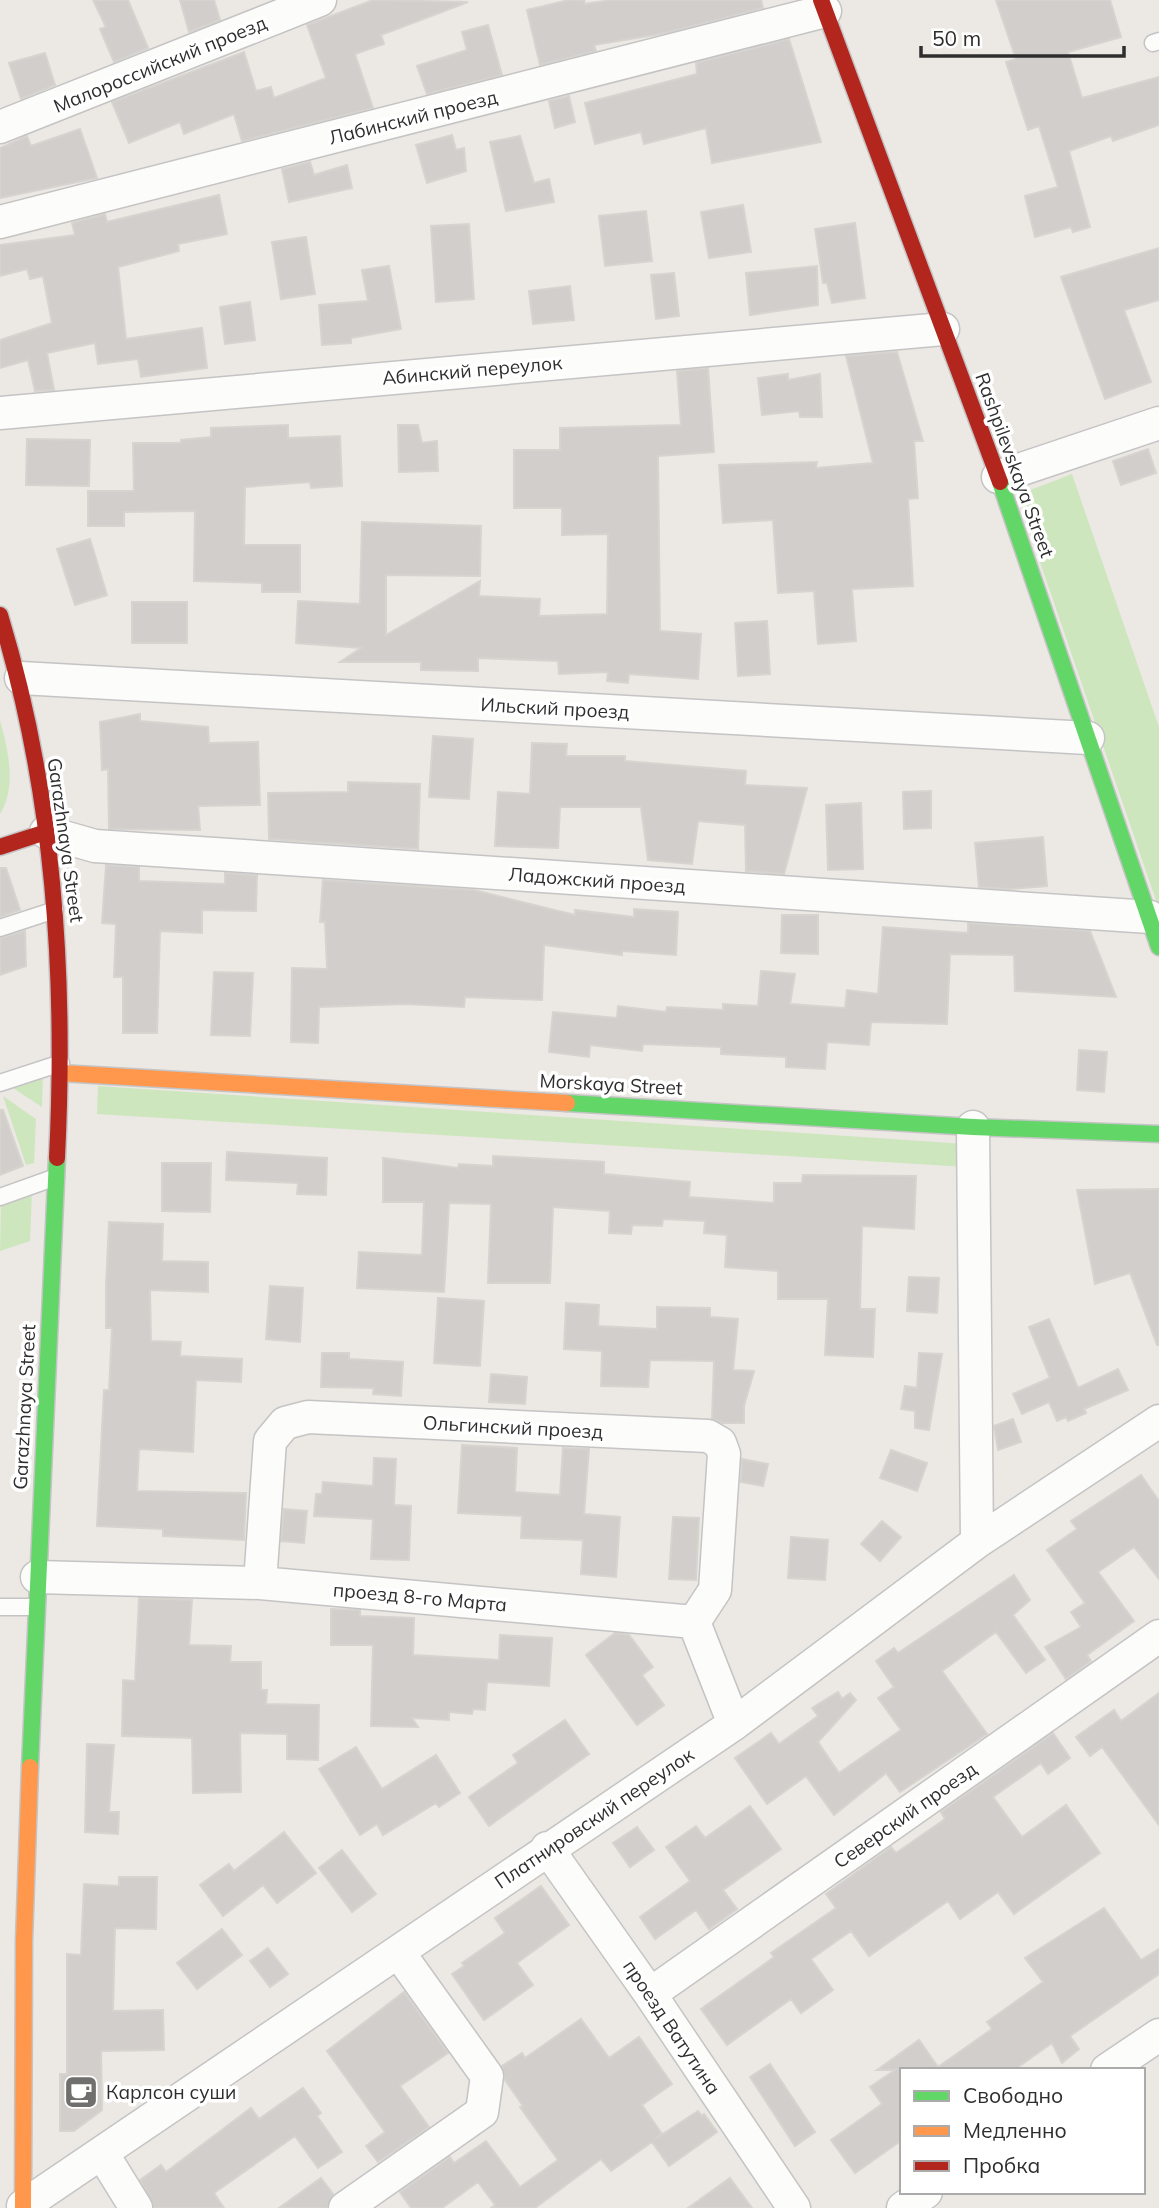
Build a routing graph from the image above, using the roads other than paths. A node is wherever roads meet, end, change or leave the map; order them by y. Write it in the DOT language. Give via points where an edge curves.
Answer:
graph roads {
  1 [pos="320,0"];
  2 [pos="823,6"];
  3 [pos="0,127"];
  4 [pos="0,222"];
  5 [pos="943,328"];
  6 [pos="0,413"];
  7 [pos="1159,423"];
  8 [pos="998,477"];
  9 [pos="0,615"];
  10 [pos="21,678"];
  11 [pos="1088,738"];
  12 [pos="46,832"];
  13 [pos="0,848"];
  14 [pos="55,910"];
  15 [pos="1150,917"];
  16 [pos="0,928"];
  17 [pos="1159,947"];
  18 [pos="61,1068"];
  19 [pos="0,1083"];
  20 [pos="974,1127"];
  21 [pos="1159,1134"];
  22 [pos="56,1177"];
  23 [pos="0,1197"];
  24 [pos="1159,1421"];
  25 [pos="977,1542"];
  26 [pos="260,1583"];
  27 [pos="37,1592"];
  28 [pos="0,1607"];
  29 [pos="694,1622"];
  30 [pos="1159,1636"];
  31 [pos="734,1724"];
  32 [pos="547,1848"];
  33 [pos="12,1945"];
  34 [pos="399,1953"];
  35 [pos="650,1994"];
  36 [pos="1159,2035"];
  37 [pos="1110,2068"];
  38 [pos="102,2153"];
  39 [pos="923,2194"];
  40 [pos="23,2207"];
  41 [pos="136,2208"];
  42 [pos="345,2208"];
  43 [pos="794,2208"];
  44 [pos="903,2208"];
  1 -- 3 [label="street, Малороссийский проезд"];
  2 -- 4 [label="street, Лабинский проезд"];
  2 -- 5 [label="street, Rashpilevskaya Street"];
  5 -- 6 [label="street, Абинский переулок"];
  5 -- 8 [label="street, Rashpilevskaya Street"];
  7 -- 8 [label="street"];
  8 -- 11 [label="street, Rashpilevskaya Street"];
  9 -- 10 [label="street, Garazhnaya Street"];
  10 -- 11 [label="street, Ильский проезд"];
  10 -- 12 [label="street, Garazhnaya Street"];
  11 -- 15 [label="street, Rashpilevskaya Street"];
  12 -- 13 [label="street"];
  12 -- 14 [label="street, Garazhnaya Street"];
  12 -- 15 [label="street, Ладожский проезд" via="95,846"];
  14 -- 16 [label="lane"];
  14 -- 18 [label="street, Garazhnaya Street"];
  15 -- 17 [label="street, Rashpilevskaya Street"];
  18 -- 19 [label="lane"];
  18 -- 20 [label="street, Morskaya Street"];
  18 -- 22 [label="street, Garazhnaya Street"];
  20 -- 21 [label="street, Morskaya Street"];
  20 -- 25 [label="street"];
  22 -- 23 [label="lane"];
  22 -- 27 [label="street, Garazhnaya Street"];
  24 -- 25 [label="street, Платнировский переулок"];
  25 -- 31 [label="street, Платнировский переулок"];
  26 -- 27 [label="street, проезд 8-го Марта"];
  26 -- 29 [label="street, проезд 8-го Марта"];
  26 -- 29 [label="street, Ольгинский проезд" via="270,1441 285,1423 308,1417 708,1436 720,1443 724,1454 715,1590"];
  27 -- 28 [label="lane"];
  27 -- 33 [label="street, Garazhnaya Street"];
  29 -- 31 [label="street"];
  30 -- 35 [label="street, Северский проезд"];
  31 -- 32 [label="street, Платнировский переулок"];
  32 -- 34 [label="street, Платнировский переулок"];
  32 -- 35 [label="street, проезд Ватутина"];
  33 -- 40 [label="street, Garazhnaya Street"];
  34 -- 38 [label="street, Платнировский переулок"];
  34 -- 42 [label="street" via="487,2076 482,2112"];
  35 -- 43 [label="street, проезд Ватутина"];
  36 -- 37 [label="street"];
  38 -- 40 [label="street, Платнировский переулок"];
  38 -- 41 [label="street"];
  39 -- 44 [label="street"];
}
